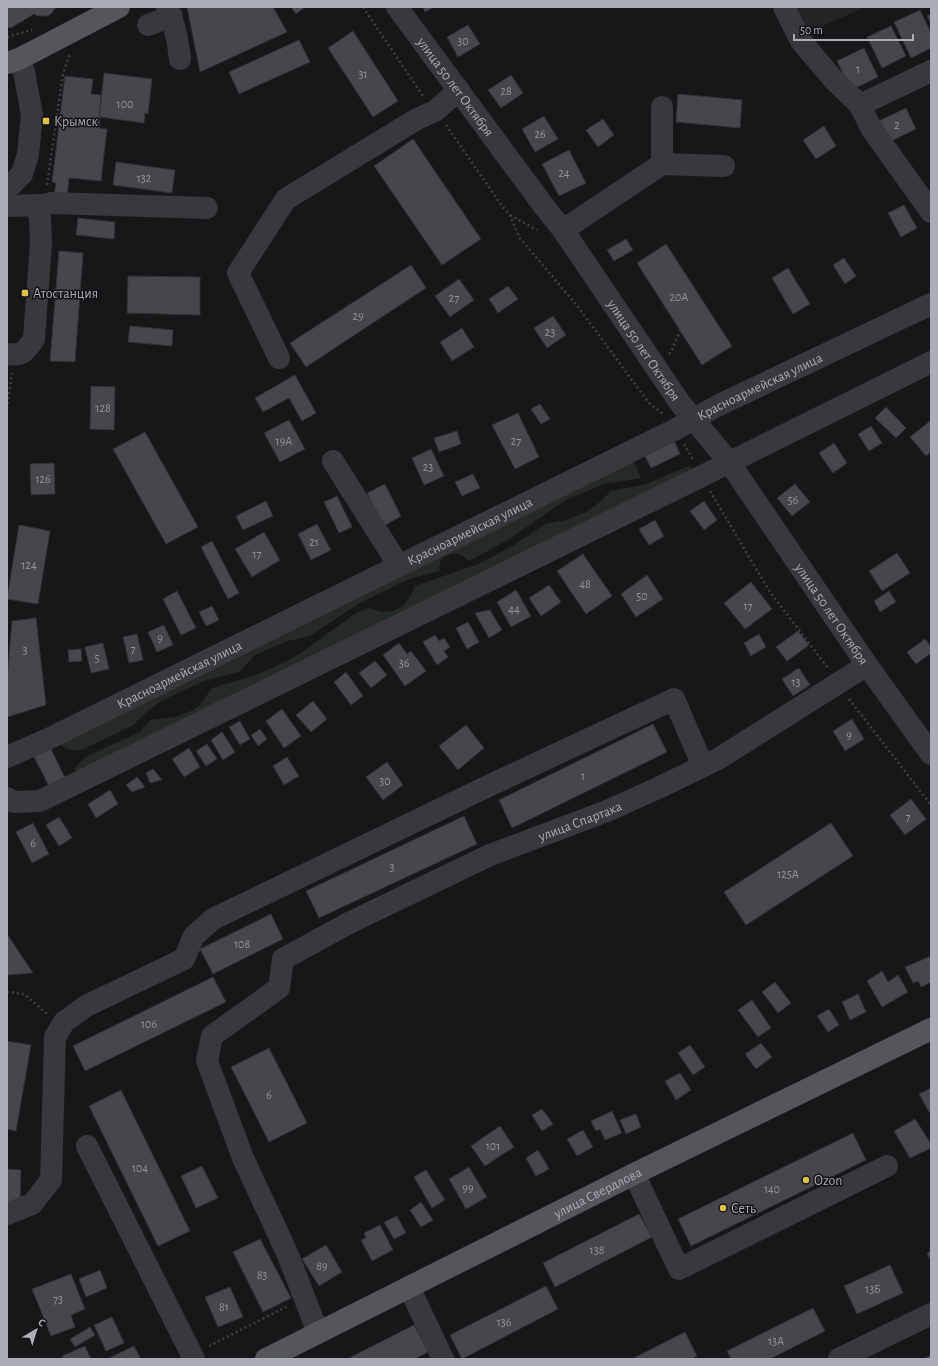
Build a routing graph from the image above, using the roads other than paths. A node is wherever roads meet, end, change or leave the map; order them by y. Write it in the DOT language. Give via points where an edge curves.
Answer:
graph roads {
  1 [pos="118,7"];
  2 [pos="397,7"];
  3 [pos="784,7"];
  4 [pos="169,12"];
  5 [pos="148,25"];
  6 [pos="180,59"];
  7 [pos="13,61"];
  8 [pos="931,71"];
  9 [pos="459,90"];
  10 [pos="860,105"];
  11 [pos="662,107"];
  12 [pos="662,164"];
  13 [pos="724,166"];
  14 [pos="7,189"];
  15 [pos="40,205"];
  16 [pos="7,206"];
  17 [pos="207,208"];
  18 [pos="931,212"];
  19 [pos="563,230"];
  20 [pos="931,304"];
  21 [pos="7,354"];
  22 [pos="279,358"];
  23 [pos="931,362"];
  24 [pos="685,424"];
  25 [pos="333,461"];
  26 [pos="729,462"];
  27 [pos="399,566"];
  28 [pos="867,665"];
  29 [pos="931,754"];
  30 [pos="7,757"];
  31 [pos="703,766"];
  32 [pos="7,798"];
  33 [pos="931,1029"];
  34 [pos="87,1146"];
  35 [pos="888,1166"];
  36 [pos="634,1174"];
  37 [pos="7,1214"];
  38 [pos="409,1287"];
  39 [pos="931,1314"];
  40 [pos="318,1333"];
  41 [pos="193,1357"];
  42 [pos="266,1359"];
  43 [pos="443,1359"];
  44 [pos="839,1359"];
  1 -- 7 [label="main road"];
  2 -- 9 [label="street, улица 50 лет Октября"];
  3 -- 10 [label="street" via="801,41 833,79"];
  4 -- 5 [label="street"];
  4 -- 6 [label="street" via="178,37"];
  7 -- 14 [label="street" via="24,72 32,115 28,154 22,174"];
  8 -- 10 [label="street"];
  9 -- 19 [label="street, улица 50 лет Октября"];
  9 -- 22 [label="street" via="435,110 286,199 238,273"];
  10 -- 18 [label="street" via="871,128"];
  11 -- 12 [label="street"];
  12 -- 13 [label="street"];
  12 -- 19 [label="street"];
  15 -- 16 [label="street"];
  15 -- 17 [label="street" via="52,203"];
  15 -- 21 [label="street" via="41,243 34,339 25,352"];
  19 -- 24 [label="street, улица 50 лет Октября" via="680,403"];
  20 -- 24 [label="street, Красноармейская улица"];
  23 -- 26 [label="street"];
  24 -- 26 [label="street, улица 50 лет Октября"];
  24 -- 27 [label="street, Красноармейская улица"];
  25 -- 27 [label="street"];
  26 -- 28 [label="street, улица 50 лет Октября"];
  26 -- 32 [label="street" via="40,802 14,802"];
  27 -- 30 [label="street, Красноармейская улица"];
  28 -- 29 [label="street, улица 50 лет Октября"];
  28 -- 31 [label="street, улица Спартака"];
  31 -- 37 [label="street" via="674,699 213,919 194,936 184,959 86,1006 64,1022 56,1037 51,1180 32,1204"];
  31 -- 40 [label="street, улица Спартака" via="607,811 490,855 349,923 283,959 279,988 212,1036 207,1061 243,1158 288,1255"];
  33 -- 36 [label="main road, улица Свердлова"];
  34 -- 41 [label="street"];
  35 -- 36 [label="street" via="679,1268"];
  36 -- 38 [label="main road, улица Свердлова"];
  38 -- 40 [label="main road, улица Свердлова"];
  38 -- 43 [label="street"];
  39 -- 44 [label="street"];
  40 -- 42 [label="main road, улица Свердлова"];
}
